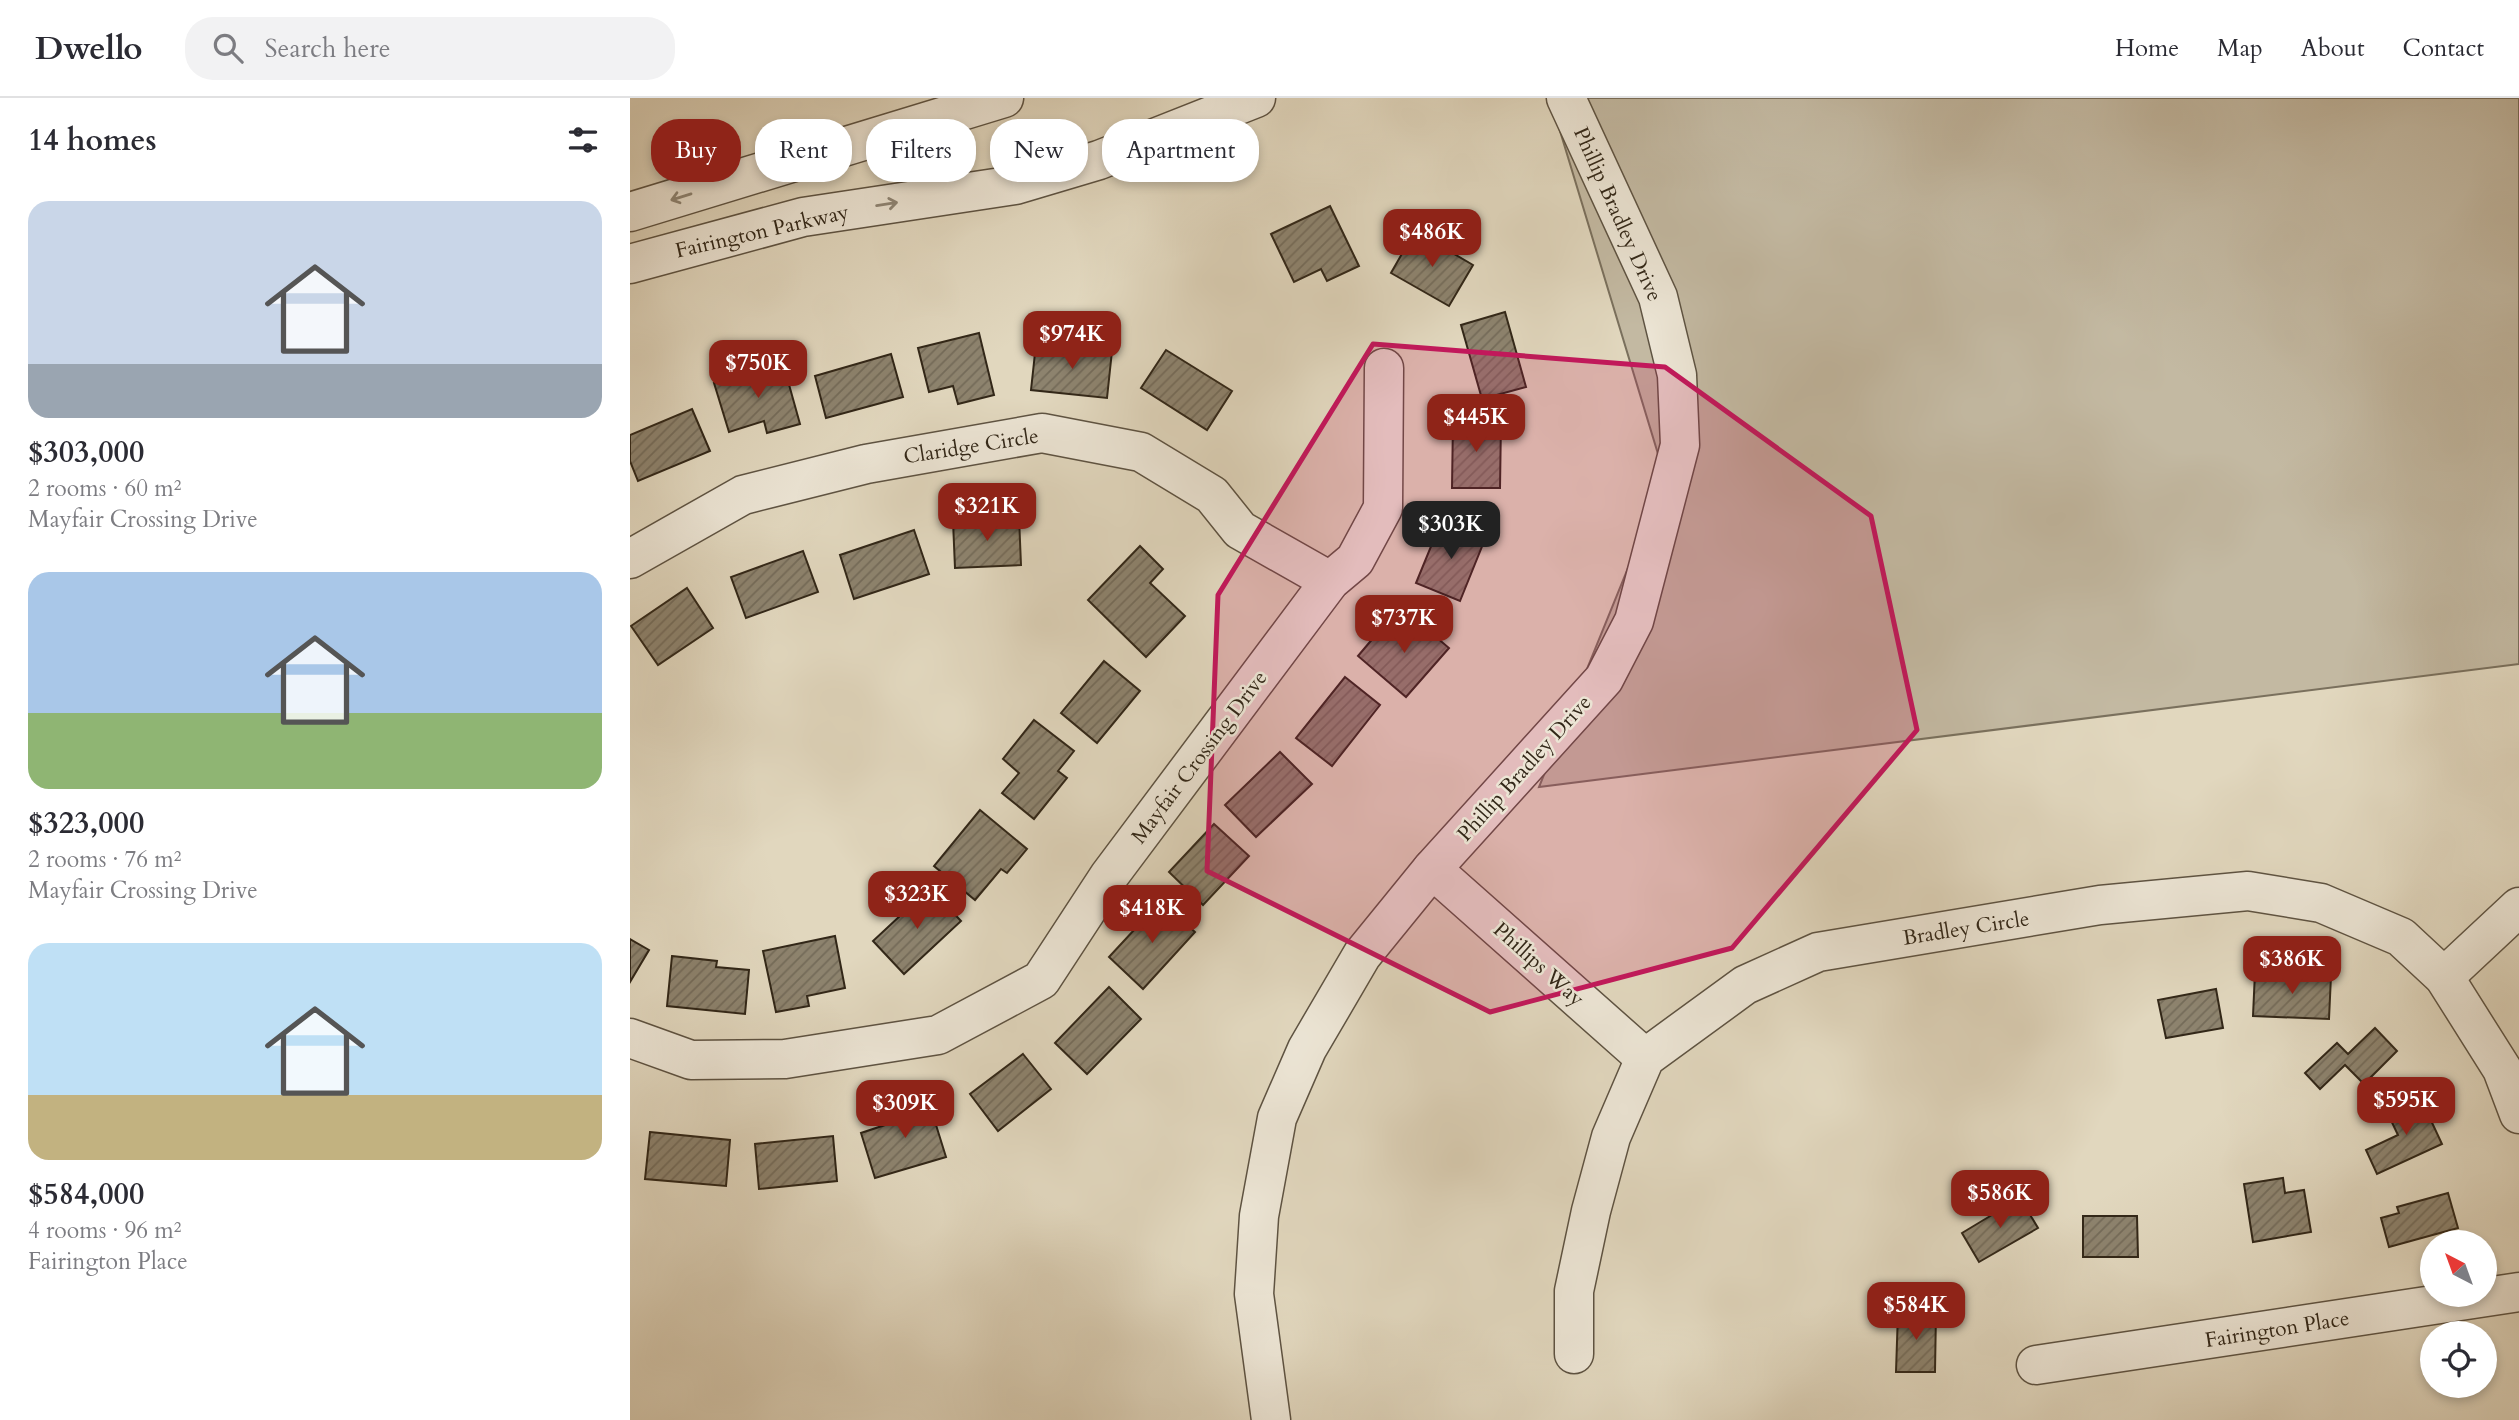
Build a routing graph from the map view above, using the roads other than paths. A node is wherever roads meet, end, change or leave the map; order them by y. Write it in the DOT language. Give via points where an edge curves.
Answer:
graph roads {
  1 [pos="1004,98"];
  2 [pos="1256,98"];
  3 [pos="1566,98"];
  4 [pos="630,212"];
  5 [pos="630,264"];
  6 [pos="1384,368"];
  7 [pos="630,559"];
  8 [pos="1330,581"];
  9 [pos="1432,869"];
  10 [pos="2519,907"];
  11 [pos="2444,977"];
  12 [pos="630,1038"];
  13 [pos="1645,1058"];
  14 [pos="2519,1114"];
  15 [pos="2519,1292"];
  16 [pos="1574,1354"];
  17 [pos="2036,1365"];
  18 [pos="1271,1420"];
  1 -- 4 [label="street, one-way"];
  5 -- 2 [label="street, Fairington Parkway, one-way" via="803,217 1015,185 1099,160"];
  3 -- 9 [label="street, Phillip Bradley Drive" via="1657,298 1677,375 1680,445 1634,621 1604,679"];
  6 -- 8 [label="street, Mayfair Crossing Drive" via="1383,508 1355,560"];
  7 -- 8 [label="street, Claridge Circle" via="743,495 866,464 1042,433 1141,452 1212,495 1241,530"];
  8 -- 12 [label="street, Mayfair Crossing Drive" via="1109,876 1041,980 938,1035 785,1059 691,1060"];
  9 -- 13 [label="street, Phillips Way"];
  9 -- 18 [label="street, Phillip Bradley Drive" via="1362,955 1307,1049 1277,1118 1259,1216 1254,1294"];
  10 -- 11 [label="street"];
  11 -- 13 [label="street, Bradley Circle" via="2401,937 2321,903 2248,891 2100,905 1818,952 1745,985"];
  11 -- 14 [label="street, Bradley Circle" via="2502,1069"];
  13 -- 16 [label="street" via="1611,1137 1591,1211 1574,1291"];
  15 -- 17 [label="street, Fairington Place"];
}
